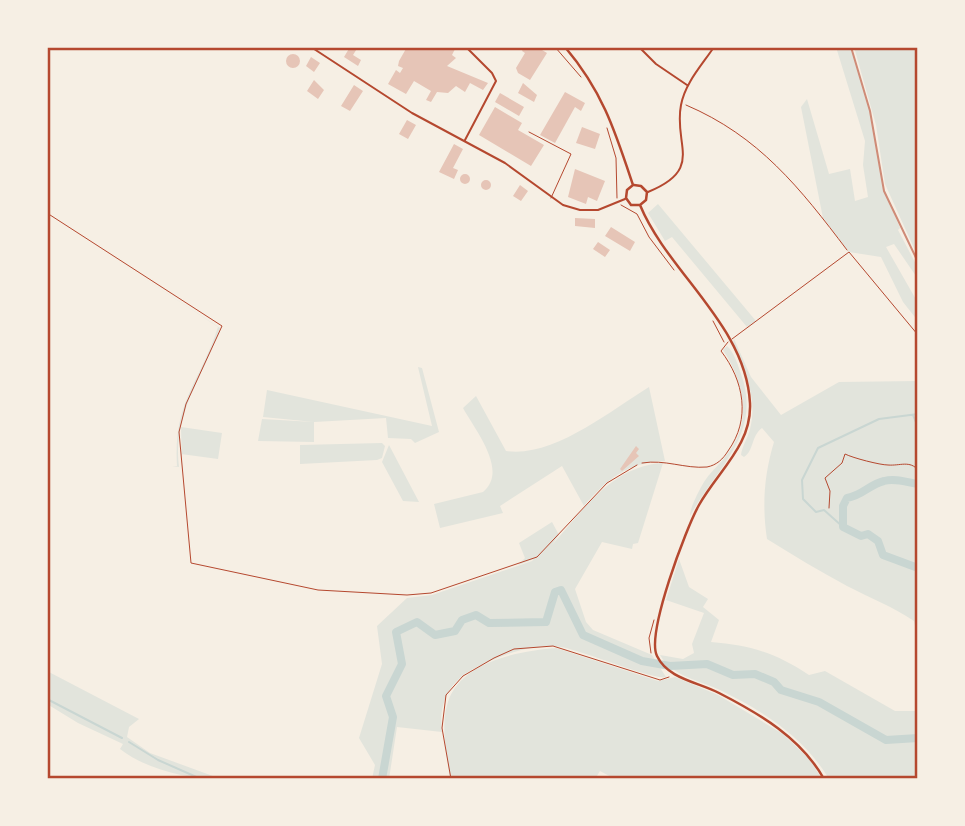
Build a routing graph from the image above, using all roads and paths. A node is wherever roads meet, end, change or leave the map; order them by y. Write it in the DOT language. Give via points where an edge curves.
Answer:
graph roads {
  1 [pos="312,47"];
  2 [pos="466,47"];
  3 [pos="555,47"];
  4 [pos="565,47"];
  5 [pos="639,47"];
  6 [pos="714,47"];
  7 [pos="583,79"];
  8 [pos="688,85"];
  9 [pos="681,103"];
  10 [pos="607,126"];
  11 [pos="529,132"];
  12 [pos="465,141"];
  13 [pos="633,185"];
  14 [pos="647,192"];
  15 [pos="551,198"];
  16 [pos="626,198"];
  17 [pos="620,202"];
  18 [pos="640,205"];
  19 [pos="47,214"];
  20 [pos="638,214"];
  21 [pos="849,252"];
  22 [pos="918,335"];
  23 [pos="729,341"];
  24 [pos="642,463"];
  25 [pos="918,470"];
  26 [pos="829,509"];
  27 [pos="668,676"];
  28 [pos="451,779"];
  29 [pos="824,779"];
  1 -- 12 [label="street" via="412,113"];
  2 -- 12 [label="street" via="496,81"];
  3 -- 7 [label="path"];
  4 -- 13 [label="street" via="607,110"];
  5 -- 8 [label="street"];
  6 -- 8 [label="street"];
  8 -- 9 [label="street"];
  9 -- 14 [label="street" via="681,164 668,181"];
  9 -- 21 [label="path" via="730,126 766,154"];
  10 -- 17 [label="path"];
  11 -- 15 [label="lane" via="571,155"];
  12 -- 15 [label="street"];
  13 -- 14 [label="street"];
  13 -- 16 [label="street"];
  14 -- 18 [label="street"];
  15 -- 17 [label="street" via="580,210 609,208"];
  16 -- 17 [label="street"];
  16 -- 18 [label="street" via="631,205"];
  17 -- 20 [label="path"];
  18 -- 23 [label="street" via="656,236"];
  19 -- 24 [label="path" via="222,326 186,404 179,432 191,563 318,590 407,596 431,593 537,557 607,483"];
  21 -- 22 [label="lane"];
  21 -- 23 [label="lane"];
  23 -- 24 [label="lane" via="722,351 736,374 743,403 741,425 731,447 707,467"];
  23 -- 29 [label="street" via="747,385 748,426 739,448 693,517 654,634 658,659 668,670 774,726 804,749"];
  25 -- 26 [label="path" via="913,464 887,465 845,454 825,478"];
  27 -- 28 [label="path" via="660,680 553,646 505,653 463,676 446,695 442,728"];
}
